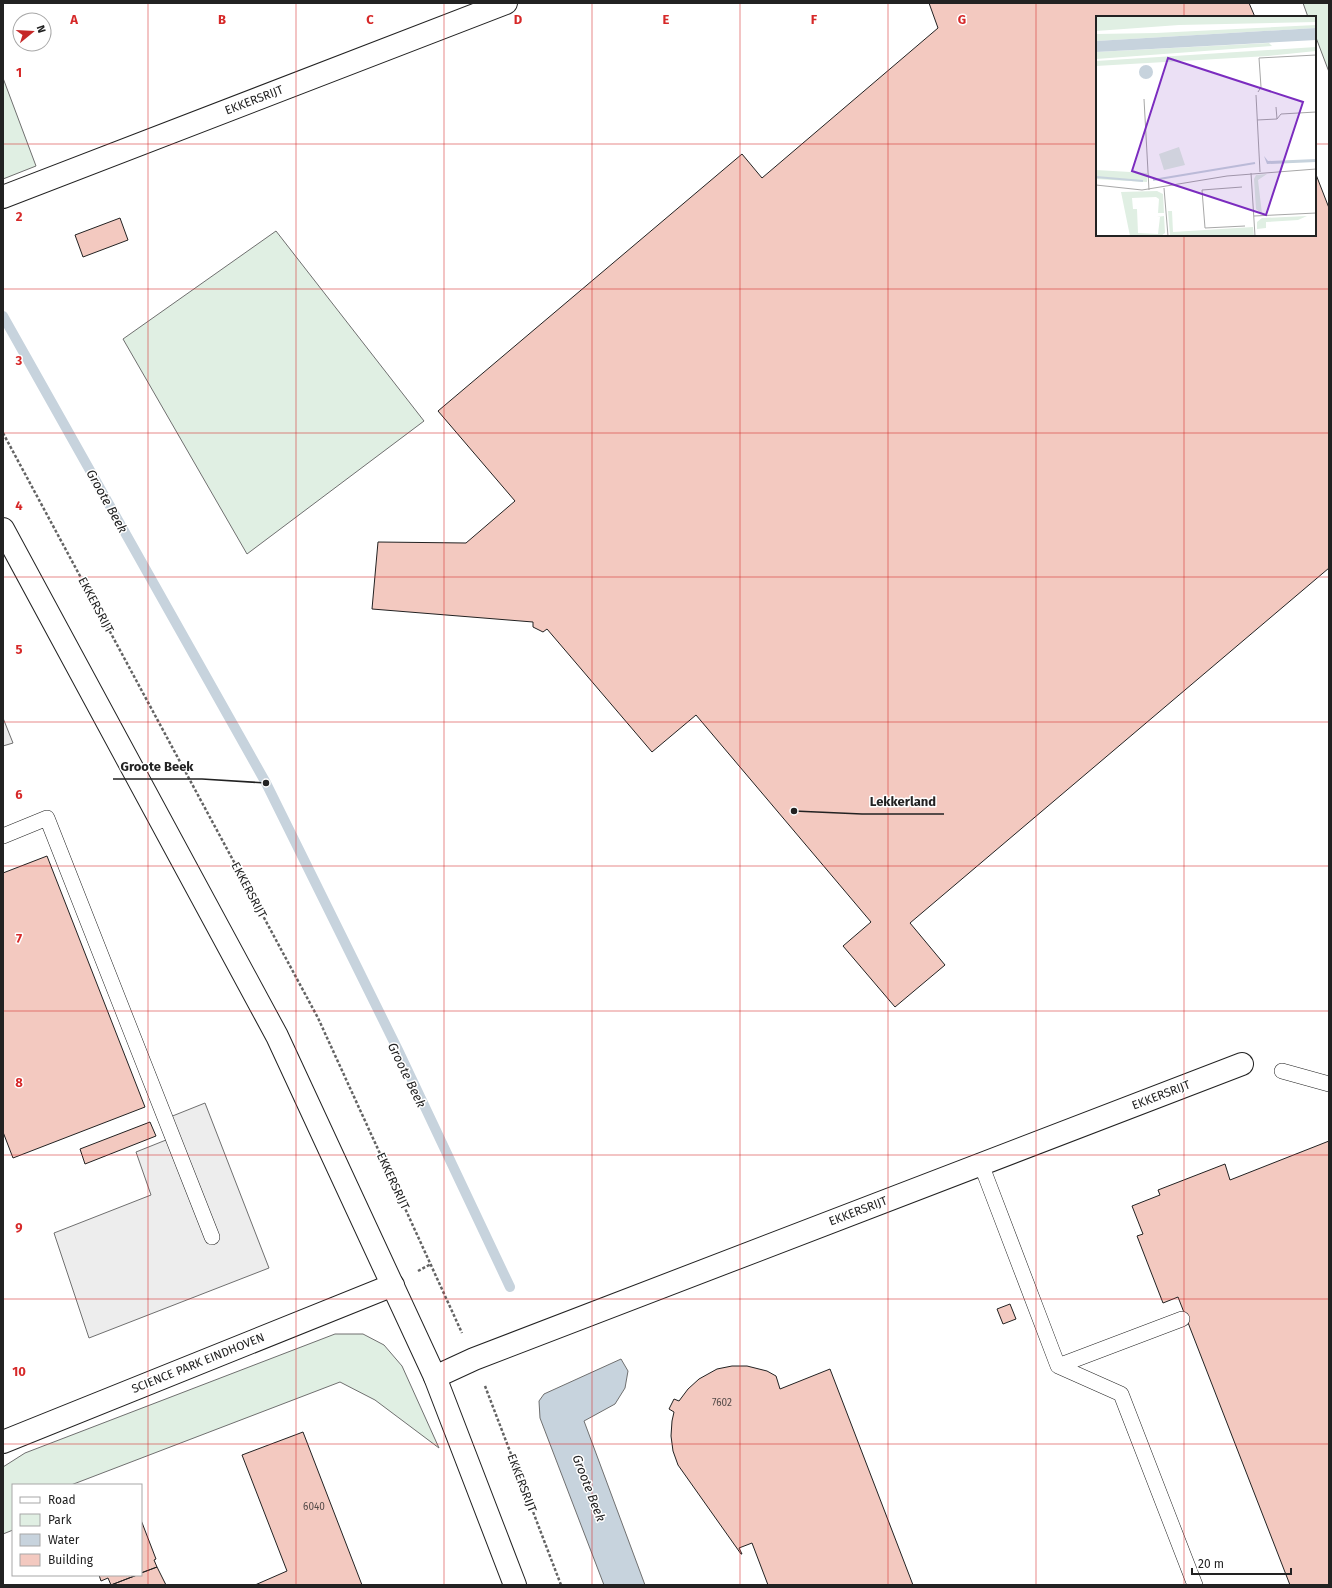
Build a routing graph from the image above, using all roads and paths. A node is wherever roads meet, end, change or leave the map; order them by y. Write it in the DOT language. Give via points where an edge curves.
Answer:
graph roads {
  1 [pos="506,3"];
  2 [pos="3,196"];
  3 [pos="3,433"];
  4 [pos="3,529"];
  5 [pos="3,836"];
  6 [pos="1242,1064"];
  7 [pos="1282,1071"];
  8 [pos="1329,1084"];
  9 [pos="981,1164"];
  10 [pos="212,1236"];
  11 [pos="392,1285"];
  12 [pos="1182,1319"];
  13 [pos="474,1359"];
  14 [pos="1058,1366"];
  15 [pos="435,1377"];
  16 [pos="3,1442"];
  17 [pos="516,1585"];
  18 [pos="561,1585"];
  19 [pos="1195,1585"];
  1 -- 2 [label="street, EKKERSRIJT"];
  3 -- 13 [label="path, EKKERSRIJT" via="318,1018"];
  4 -- 11 [label="street" via="278,1036"];
  5 -- 10 [label="lane" via="47,818"];
  6 -- 9 [label="street, EKKERSRIJT"];
  7 -- 8 [label="lane"];
  9 -- 13 [label="street, EKKERSRIJT"];
  9 -- 14 [label="lane"];
  11 -- 15 [label="street"];
  11 -- 16 [label="street, SCIENCE PARK EINDHOVEN"];
  12 -- 14 [label="lane"];
  13 -- 15 [label="street, EKKERSRIJT"];
  13 -- 18 [label="path, EKKERSRIJT"];
  14 -- 19 [label="lane" via="1121,1394"];
  15 -- 17 [label="street"];
}
